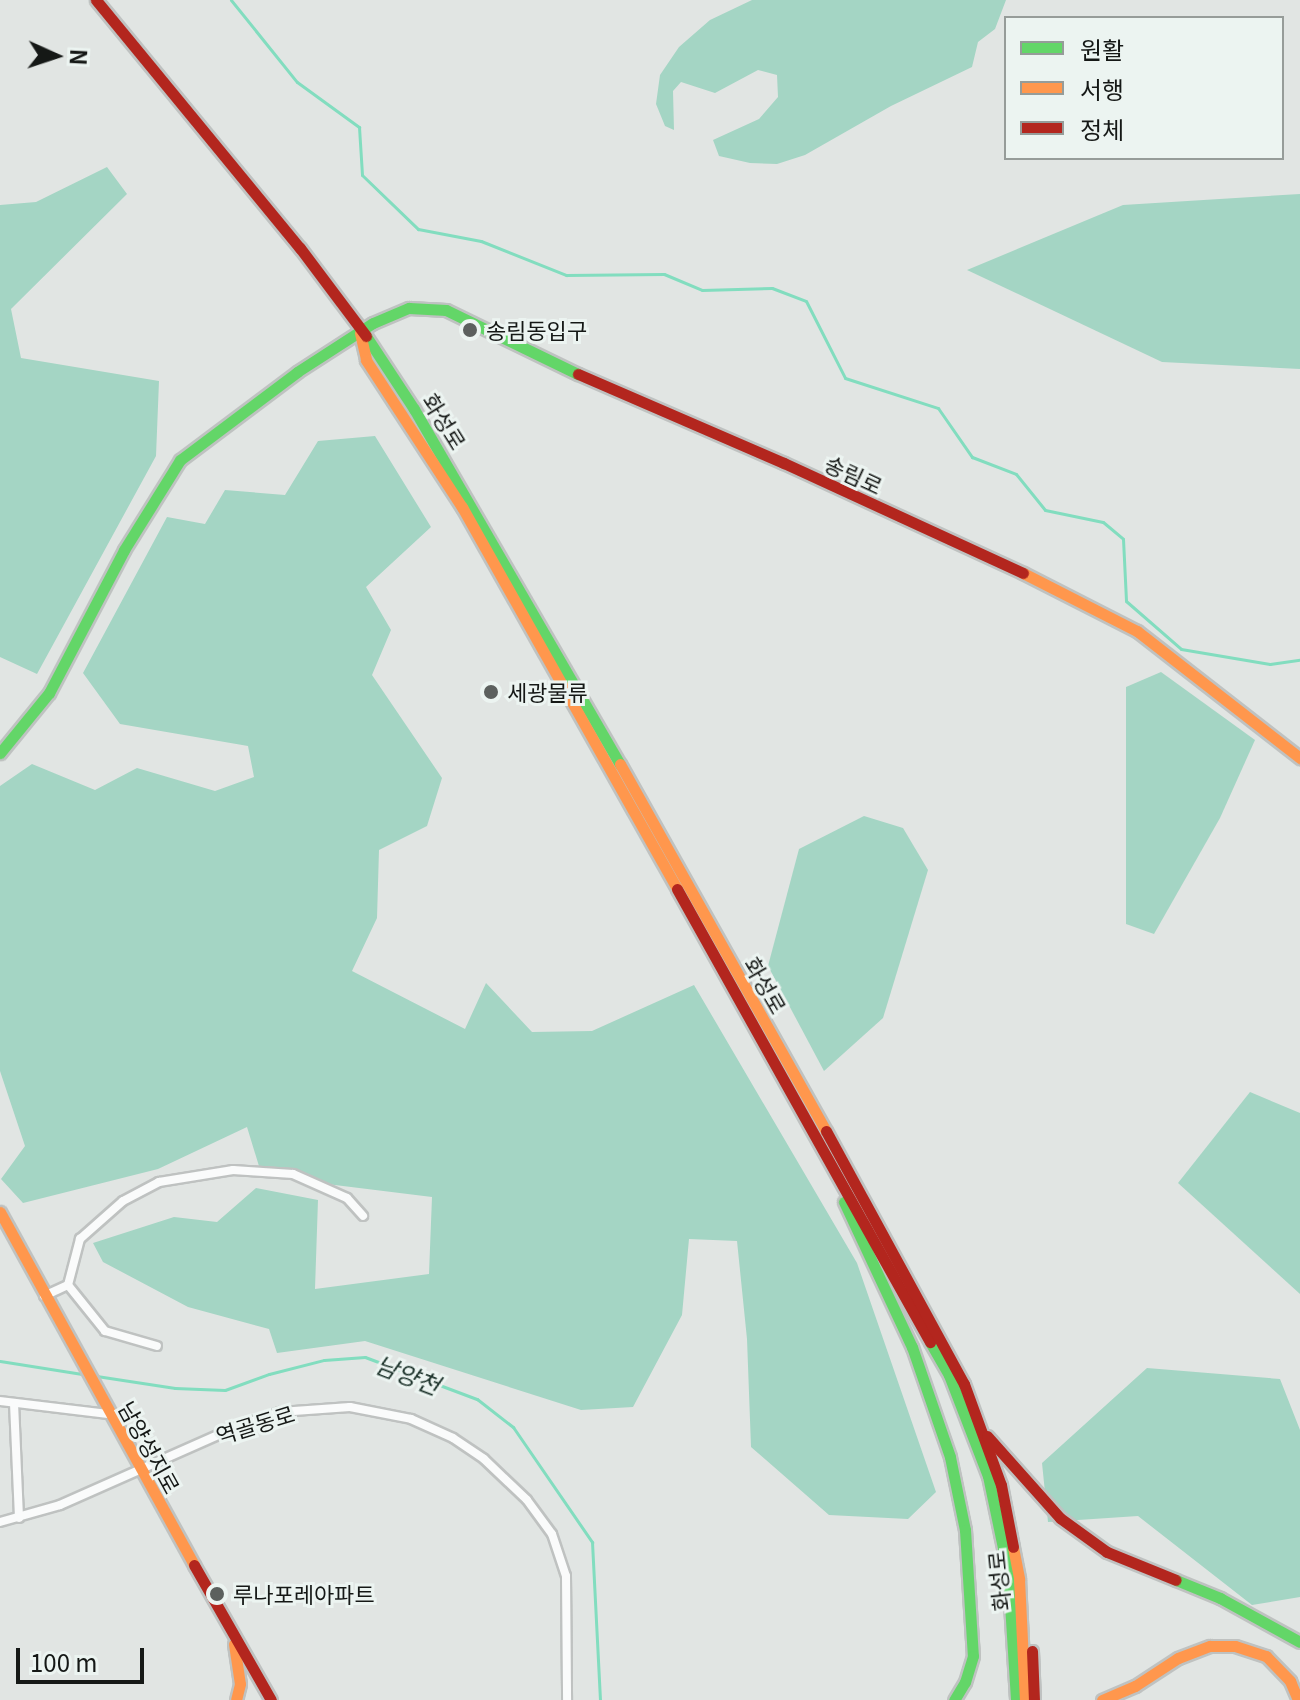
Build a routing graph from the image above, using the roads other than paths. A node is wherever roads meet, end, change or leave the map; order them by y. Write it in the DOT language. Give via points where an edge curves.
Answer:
graph roads {
  1 [pos="96,0"];
  2 [pos="360,332"];
  3 [pos="0,753"];
  4 [pos="1300,758"];
  5 [pos="781,1074"];
  6 [pos="0,1212"];
  7 [pos="363,1216"];
  8 [pos="68,1285"];
  9 [pos="44,1296"];
  10 [pos="157,1346"];
  11 [pos="0,1401"];
  12 [pos="14,1403"];
  13 [pos="108,1414"];
  14 [pos="982,1430"];
  15 [pos="140,1468"];
  16 [pos="19,1518"];
  17 [pos="0,1522"];
  18 [pos="233,1635"];
  19 [pos="1300,1642"];
  20 [pos="1297,1697"];
  21 [pos="1030,1699"];
  22 [pos="236,1700"];
  23 [pos="271,1700"];
  24 [pos="567,1700"];
  25 [pos="954,1700"];
  26 [pos="1016,1700"];
  27 [pos="1102,1700"];
  1 -- 2 [label="main road, 화성로" via="300,248"];
  2 -- 3 [label="main road, 송림로" via="250,403 180,460 124,550 49,693"];
  2 -- 4 [label="main road, 송림로" via="409,308 446,310 548,361 784,463 1137,631"];
  2 -- 5 [label="main road, 화성로" via="366,360 462,507"];
  2 -- 14 [label="main road, 화성로" via="453,471 598,724 939,1334"];
  5 -- 25 [label="main road" via="806,1137 840,1195 912,1347 950,1457 965,1530 973,1656"];
  5 -- 26 [label="main road, 화성로" via="949,1375 988,1476 1008,1572"];
  6 -- 9 [label="main road, 남양성지로"];
  7 -- 8 [label="street" via="347,1198 293,1174 233,1170 159,1182 123,1201 80,1239"];
  8 -- 9 [label="street"];
  8 -- 10 [label="street" via="105,1331"];
  9 -- 13 [label="main road, 남양성지로"];
  11 -- 12 [label="street"];
  12 -- 13 [label="street"];
  12 -- 16 [label="street"];
  13 -- 15 [label="main road, 남양성지로"];
  14 -- 19 [label="main road" via="1060,1518 1107,1552 1220,1598"];
  14 -- 21 [label="main road, 화성로" via="1014,1538"];
  15 -- 16 [label="street, 역골동로"];
  15 -- 18 [label="main road, 남양성지로"];
  15 -- 24 [label="street, 역골동로" via="254,1420 309,1408 381,1411 446,1434 505,1478 537,1512 557,1544 567,1588"];
  16 -- 17 [label="street, 역골동로"];
  18 -- 22 [label="main road" via="240,1673"];
  18 -- 23 [label="main road, 남양성지로"];
  20 -- 27 [label="main road" via="1290,1681 1266,1656 1235,1646 1210,1646"];
}
